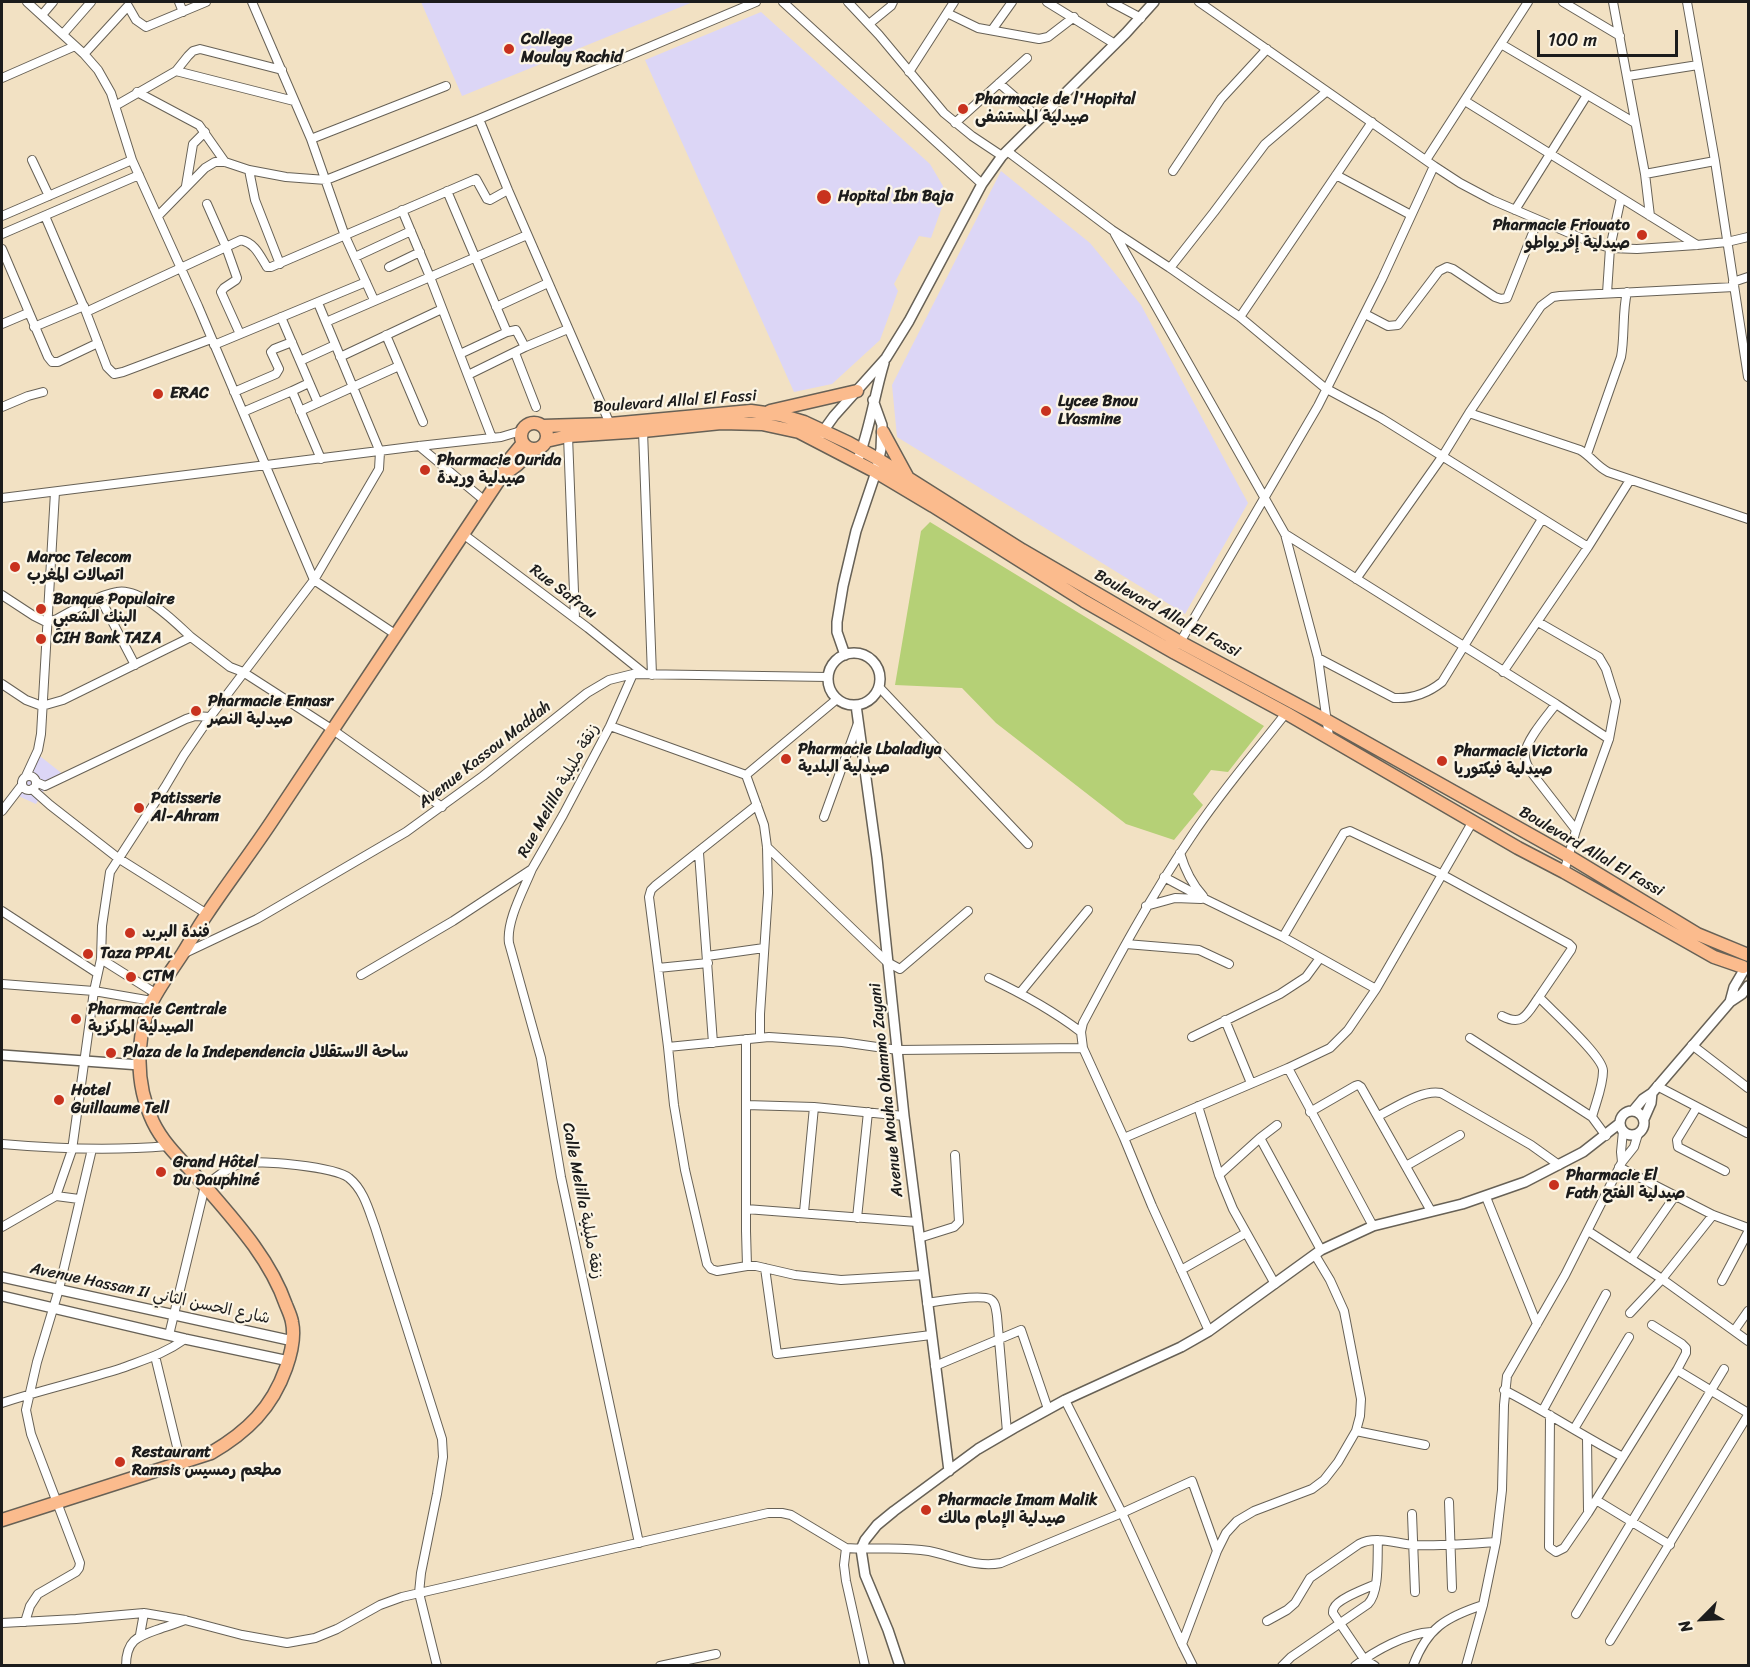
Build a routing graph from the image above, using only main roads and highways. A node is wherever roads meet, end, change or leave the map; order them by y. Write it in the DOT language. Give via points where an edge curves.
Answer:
graph roads {
  1 [pos="857,391"];
  2 [pos="766,412"];
  3 [pos="543,426"];
  4 [pos="883,432"];
  5 [pos="820,436"];
  6 [pos="525,441"];
  7 [pos="546,441"];
  8 [pos="859,456"];
  9 [pos="909,479"];
  10 [pos="1178,648"];
  11 [pos="1746,965"];
  12 [pos="2,1520"];
  1 -- 2 [label="main road"];
  2 -- 3 [label="main road, Boulevard Allal El Fassi"];
  2 -- 5 [label="main road, Boulevard Allal El Fassi" via="793,418"];
  3 -- 6 [label="main road" via="530,423"];
  3 -- 7 [label="main road"];
  4 -- 9 [label="main road"];
  5 -- 7 [label="main road, Boulevard Allal El Fassi" via="762,424 721,423"];
  5 -- 8 [label="main road, Boulevard Allal El Fassi"];
  6 -- 7 [label="main road" via="541,447"];
  6 -- 12 [label="main road" via="207,914 154,997 142,1032 141,1080 147,1108 160,1134 268,1265 281,1289 292,1321 293,1341 284,1375 254,1421 211,1453"];
  8 -- 9 [label="main road, Boulevard Allal El Fassi" via="878,459"];
  8 -- 10 [label="main road, Boulevard Allal El Fassi" via="876,472 1084,601"];
  9 -- 10 [label="main road, Boulevard Allal El Fassi"];
  10 -- 11 [label="main road, Boulevard Allal El Fassi" via="1326,720 1570,857"];
  10 -- 11 [label="main road, Boulevard Allal El Fassi" via="1518,848 1714,957"];
}
